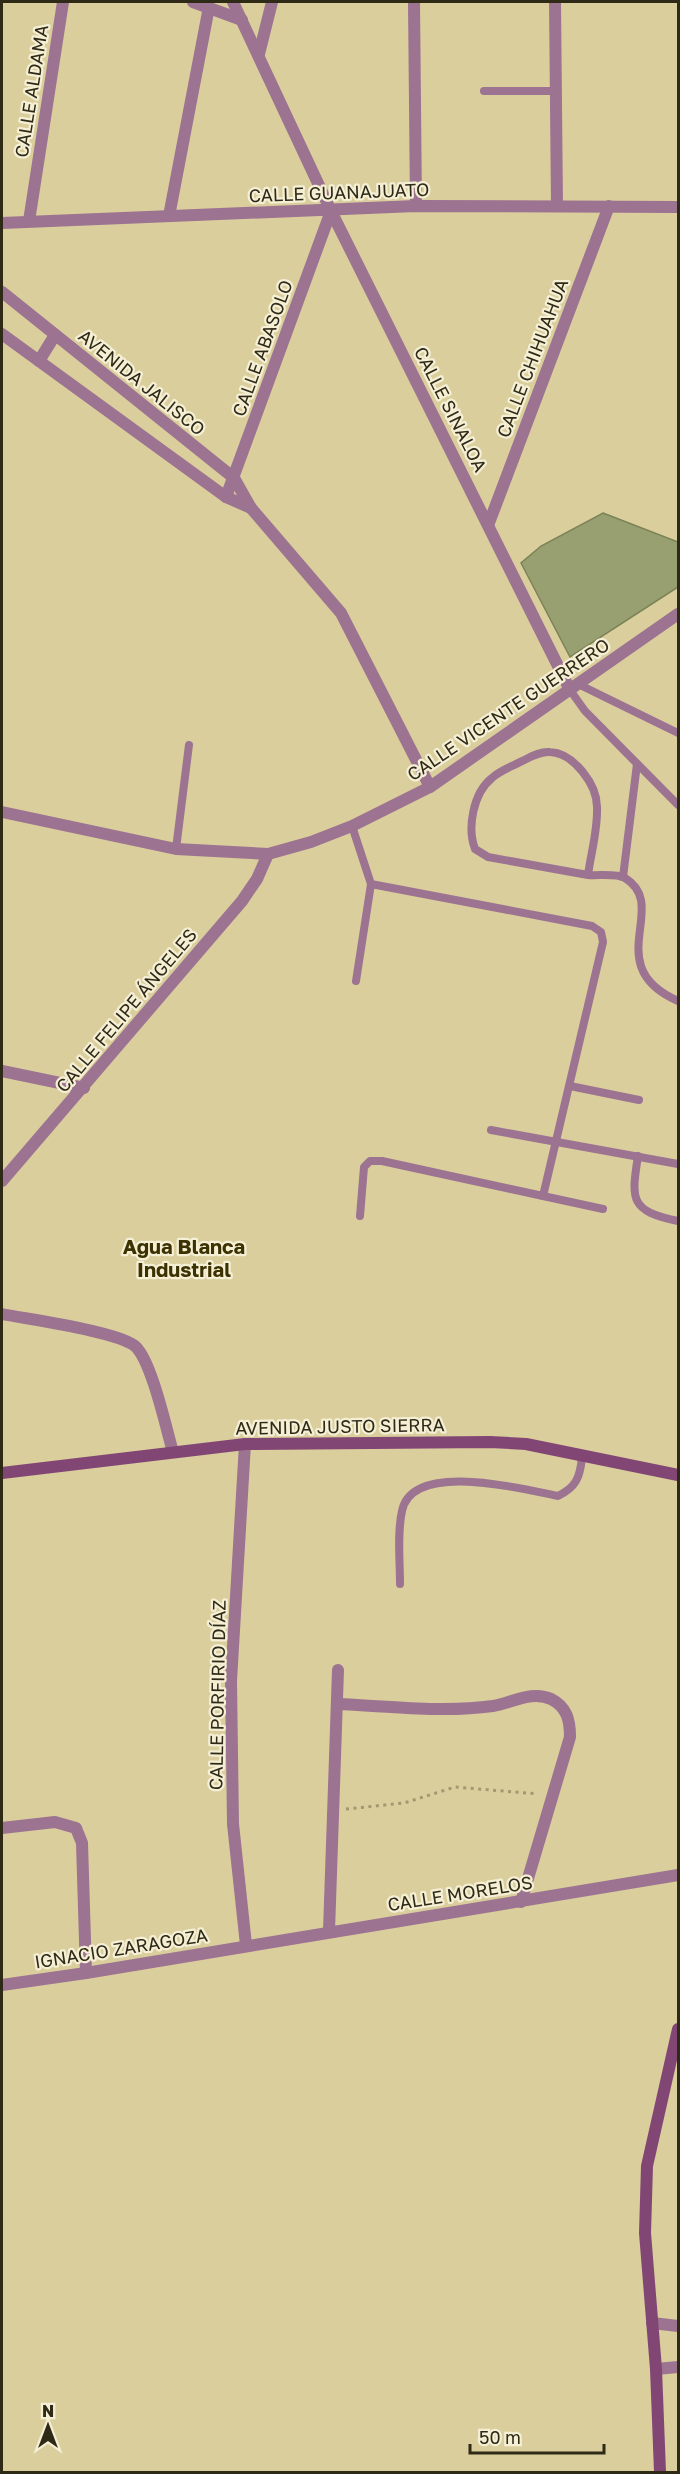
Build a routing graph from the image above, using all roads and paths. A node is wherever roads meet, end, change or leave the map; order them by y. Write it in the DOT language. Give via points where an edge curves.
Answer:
graph roads {
  1 [pos="63,2"];
  2 [pos="193,2"];
  3 [pos="233,2"];
  4 [pos="272,2"];
  5 [pos="414,2"];
  6 [pos="555,2"];
  7 [pos="209,8"];
  8 [pos="242,20"];
  9 [pos="259,54"];
  10 [pos="484,91"];
  11 [pos="556,91"];
  12 [pos="417,206"];
  13 [pos="557,206"];
  14 [pos="609,206"];
  15 [pos="678,207"];
  16 [pos="330,211"];
  17 [pos="169,216"];
  18 [pos="29,221"];
  19 [pos="2,223"];
  20 [pos="2,292"];
  21 [pos="2,334"];
  22 [pos="55,335"];
  23 [pos="39,361"];
  24 [pos="234,478"];
  25 [pos="226,497"];
  26 [pos="251,508"];
  27 [pos="489,523"];
  28 [pos="678,614"];
  29 [pos="574,687"];
  30 [pos="678,733"];
  31 [pos="189,745"];
  32 [pos="637,764"];
  33 [pos="430,787"];
  34 [pos="678,805"];
  35 [pos="2,812"];
  36 [pos="352,825"];
  37 [pos="176,849"];
  38 [pos="268,854"];
  39 [pos="588,875"];
  40 [pos="623,877"];
  41 [pos="371,884"];
  42 [pos="356,981"];
  43 [pos="678,1000"];
  44 [pos="2,1071"];
  45 [pos="570,1086"];
  46 [pos="84,1088"];
  47 [pos="639,1100"];
  48 [pos="491,1130"];
  49 [pos="557,1142"];
  50 [pos="638,1156"];
  51 [pos="678,1164"];
  52 [pos="2,1181"];
  53 [pos="543,1196"];
  54 [pos="603,1209"];
  55 [pos="360,1216"];
  56 [pos="678,1221"];
  57 [pos="2,1314"];
  58 [pos="244,1444"];
  59 [pos="173,1452"];
  60 [pos="582,1457"];
  61 [pos="2,1473"];
  62 [pos="678,1475"];
  63 [pos="400,1584"];
  64 [pos="338,1670"];
  65 [pos="337,1704"];
  66 [pos="554,1795"];
  67 [pos="333,1810"];
  68 [pos="2,1828"];
  69 [pos="678,1875"];
  70 [pos="520,1902"];
  71 [pos="329,1931"];
  72 [pos="246,1945"];
  73 [pos="86,1973"];
  74 [pos="2,1984"];
  75 [pos="678,2029"];
  76 [pos="652,2323"];
  77 [pos="678,2326"];
  78 [pos="678,2367"];
  79 [pos="656,2369"];
  80 [pos="660,2472"];
  1 -- 18 [label="street, CALLE ALDAMA"];
  2 -- 7 [label="street"];
  3 -- 8 [label="street, CALLE SINALOA"];
  4 -- 9 [label="street"];
  5 -- 12 [label="street"];
  6 -- 11 [label="street"];
  7 -- 8 [label="street"];
  7 -- 17 [label="street"];
  8 -- 9 [label="street, CALLE SINALOA"];
  9 -- 16 [label="street, CALLE SINALOA"];
  10 -- 11 [label="lane"];
  11 -- 13 [label="street"];
  12 -- 13 [label="street, CALLE GUANAJUATO"];
  12 -- 16 [label="street, CALLE GUANAJUATO"];
  13 -- 14 [label="street, CALLE GUANAJUATO"];
  14 -- 15 [label="street, CALLE GUANAJUATO"];
  14 -- 27 [label="street, CALLE CHIHUAHUA"];
  16 -- 17 [label="street, CALLE GUANAJUATO"];
  16 -- 24 [label="street, CALLE ABASOLO"];
  16 -- 27 [label="street, CALLE SINALOA"];
  17 -- 18 [label="street, CALLE GUANAJUATO"];
  18 -- 19 [label="street, CALLE GUANAJUATO"];
  20 -- 22 [label="street, AVENIDA JALISCO"];
  21 -- 23 [label="street, AVENIDA JALISCO"];
  22 -- 23 [label="street"];
  22 -- 24 [label="street, AVENIDA JALISCO"];
  23 -- 25 [label="street, AVENIDA JALISCO"];
  24 -- 25 [label="street, CALLE ABASOLO"];
  24 -- 26 [label="street, AVENIDA JALISCO"];
  25 -- 26 [label="street, AVENIDA JALISCO"];
  26 -- 33 [label="street, AVENIDA JALISCO" via="341,613"];
  27 -- 29 [label="street, CALLE SINALOA"];
  28 -- 29 [label="street, CALLE VICENTE GUERRERO"];
  29 -- 30 [label="lane"];
  29 -- 32 [label="lane, CALLE SINALOA" via="585,711"];
  29 -- 33 [label="street, CALLE VICENTE GUERRERO"];
  31 -- 37 [label="lane"];
  32 -- 34 [label="lane, CALLE SINALOA"];
  32 -- 40 [label="lane"];
  33 -- 36 [label="street, CALLE VICENTE GUERRERO"];
  35 -- 37 [label="street, CALLE VICENTE GUERRERO"];
  36 -- 38 [label="street, CALLE VICENTE GUERRERO"];
  36 -- 41 [label="lane"];
  37 -- 38 [label="street, CALLE VICENTE GUERRERO"];
  38 -- 46 [label="street, CALLE FELIPE ÁNGELES" via="242,902"];
  39 -- 39 [label="lane" via="488,857 475,849 470,837 471,821 491,778 534,755 550,752 565,757 582,772 592,784 597,806"];
  39 -- 40 [label="lane"];
  40 -- 43 [label="lane" via="638,890 642,908 639,960 643,976 661,993"];
  41 -- 42 [label="lane"];
  41 -- 45 [label="lane" via="592,926 601,932 603,942"];
  44 -- 46 [label="street"];
  45 -- 47 [label="lane"];
  45 -- 49 [label="lane"];
  46 -- 52 [label="street, CALLE FELIPE ÁNGELES"];
  48 -- 49 [label="lane"];
  49 -- 50 [label="lane"];
  49 -- 53 [label="lane"];
  50 -- 51 [label="lane"];
  50 -- 56 [label="lane" via="632,1191 637,1203"];
  53 -- 54 [label="lane"];
  53 -- 55 [label="lane" via="370,1161 364,1167"];
  57 -- 59 [label="street" via="115,1337 135,1346 145,1360"];
  58 -- 59 [label="street, AVENIDA JUSTO SIERRA"];
  58 -- 60 [label="street, AVENIDA JUSTO SIERRA" via="490,1442 526,1444"];
  58 -- 72 [label="street, CALLE PORFIRIO DÍAZ" via="231,1681 233,1824"];
  59 -- 61 [label="street, AVENIDA JUSTO SIERRA"];
  60 -- 62 [label="street, AVENIDA JUSTO SIERRA"];
  60 -- 63 [label="lane" via="581,1473 574,1488 558,1496 447,1480 422,1486 409,1496 402,1509"];
  64 -- 65 [label="street"];
  65 -- 66 [label="street" via="455,1708 494,1706 530,1696 551,1699 564,1708 570,1721 570,1737"];
  65 -- 67 [label="street"];
  66 -- 67 [label="path" via="455,1788 404,1803"];
  66 -- 70 [label="street"];
  67 -- 71 [label="street"];
  68 -- 73 [label="street" via="55,1822 76,1828 82,1843"];
  69 -- 70 [label="street, CALLE MORELOS"];
  70 -- 71 [label="street, CALLE MORELOS"];
  71 -- 72 [label="street, CALLE MORELOS"];
  72 -- 73 [label="street, IGNACIO ZARAGOZA"];
  73 -- 74 [label="street, IGNACIO ZARAGOZA"];
  75 -- 76 [label="street" via="647,2166 645,2233"];
  76 -- 77 [label="street"];
  76 -- 79 [label="street"];
  78 -- 79 [label="street"];
  79 -- 80 [label="street"];
}
